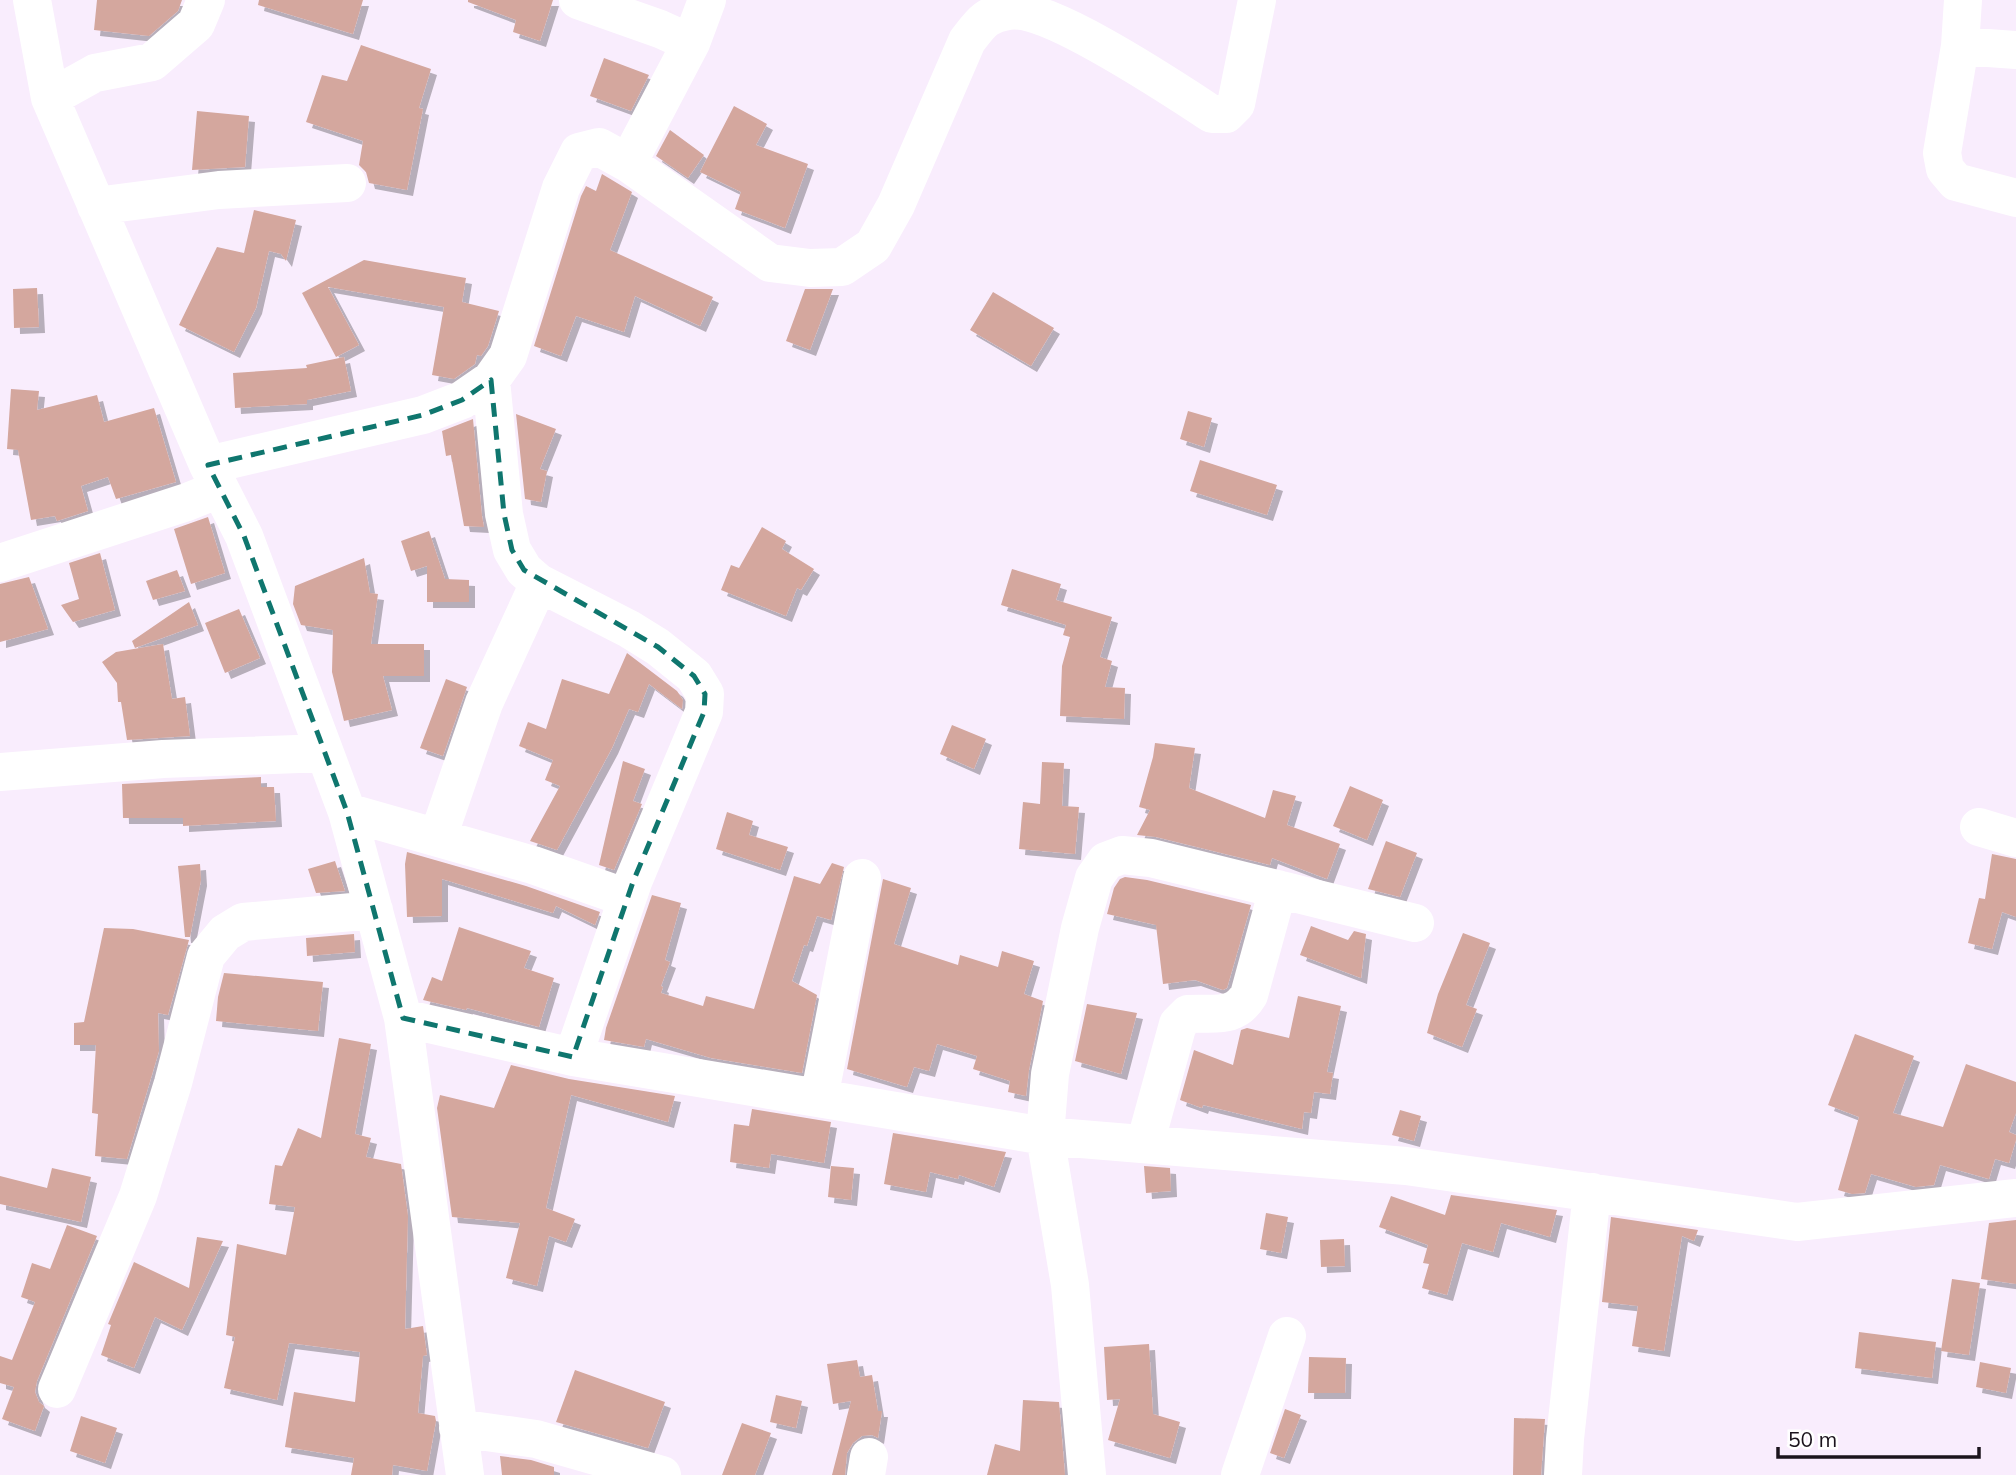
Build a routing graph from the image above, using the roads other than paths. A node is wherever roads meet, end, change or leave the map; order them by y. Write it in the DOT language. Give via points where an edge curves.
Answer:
graph roads {
  1 [pos="32,0"];
  2 [pos="206,0"];
  3 [pos="578,0"];
  4 [pos="707,0"];
  5 [pos="1257,0"];
  6 [pos="1963,0"];
  7 [pos="691,43"];
  8 [pos="1960,46"];
  9 [pos="2016,50"];
  10 [pos="50,98"];
  11 [pos="628,163"];
  12 [pos="346,183"];
  13 [pos="2016,198"];
  14 [pos="96,206"];
  15 [pos="491,380"];
  16 [pos="214,477"];
  17 [pos="0,563"];
  18 [pos="539,583"];
  19 [pos="325,753"];
  20 [pos="0,772"];
  21 [pos="347,812"];
  22 [pos="1979,827"];
  23 [pos="438,837"];
  24 [pos="2016,838"];
  25 [pos="862,878"];
  26 [pos="1278,889"];
  27 [pos="627,898"];
  28 [pos="374,910"];
  29 [pos="1415,923"];
  30 [pos="403,1018"];
  31 [pos="573,1057"];
  32 [pos="819,1098"];
  33 [pos="1045,1136"];
  34 [pos="1145,1144"];
  35 [pos="1592,1192"];
  36 [pos="2016,1198"];
  37 [pos="1287,1336"];
  38 [pos="57,1389"];
  39 [pos="458,1427"];
  40 [pos="465,1475"];
  41 [pos="662,1475"];
  42 [pos="1087,1475"];
  43 [pos="1240,1475"];
  44 [pos="1563,1475"];
  1 -- 10 [label="street"];
  2 -- 10 [label="street" via="196,24 152,62 96,73"];
  3 -- 7 [label="street"];
  4 -- 7 [label="street"];
  5 -- 11 [label="street" via="1236,104 1226,114 1212,114 1106,47 1043,18 1012,10 985,17 967,41 896,205 873,246 842,267 770,264"];
  6 -- 8 [label="street"];
  7 -- 11 [label="street"];
  8 -- 9 [label="street"];
  8 -- 13 [label="street" via="1942,153 1945,169 1956,182"];
  10 -- 14 [label="street"];
  11 -- 15 [label="street" via="599,147 579,152 561,188 508,356"];
  12 -- 14 [label="street" via="219,190"];
  14 -- 16 [label="street"];
  15 -- 16 [label="street" via="462,400 423,415"];
  15 -- 18 [label="street" via="504,514 512,550"];
  16 -- 17 [label="street" via="187,502"];
  16 -- 19 [label="street" via="244,536"];
  18 -- 23 [label="street" via="484,703"];
  18 -- 27 [label="street" via="658,647 694,676 705,694 704,712"];
  19 -- 20 [label="street"];
  19 -- 21 [label="street"];
  21 -- 23 [label="street"];
  21 -- 28 [label="street"];
  22 -- 24 [label="street"];
  23 -- 27 [label="street"];
  25 -- 32 [label="street"];
  26 -- 29 [label="street"];
  26 -- 33 [label="street" via="1151,858 1122,855 1106,861 1094,877 1080,928 1050,1074"];
  26 -- 34 [label="street" via="1249,995 1241,1008 1188,1014 1178,1024"];
  27 -- 31 [label="street"];
  28 -- 30 [label="street"];
  28 -- 38 [label="street" via="243,922 225,933 206,956 138,1196"];
  30 -- 31 [label="street"];
  30 -- 39 [label="street"];
  31 -- 32 [label="street"];
  32 -- 33 [label="street"];
  33 -- 34 [label="street"];
  33 -- 42 [label="street" via="1070,1285"];
  34 -- 35 [label="street" via="1406,1166"];
  35 -- 36 [label="street" via="1797,1222"];
  35 -- 44 [label="street"];
  37 -- 43 [label="street"];
  39 -- 40 [label="street"];
  39 -- 41 [label="street" via="536,1439"];
}
